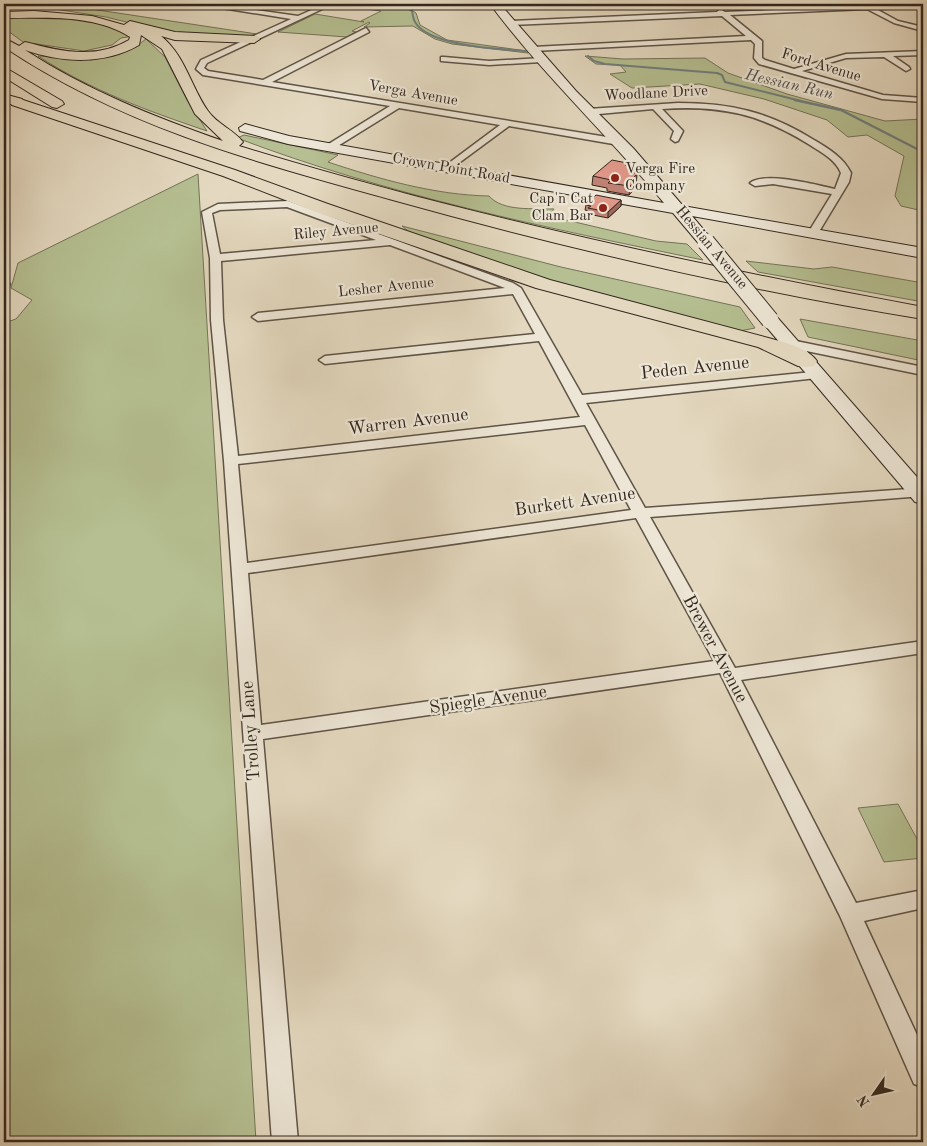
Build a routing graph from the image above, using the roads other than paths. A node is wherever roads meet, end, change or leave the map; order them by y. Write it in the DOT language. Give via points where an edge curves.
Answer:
graph roads {
  1 [pos="10,4"];
  2 [pos="200,4"];
  3 [pos="330,4"];
  4 [pos="495,4"];
  5 [pos="713,4"];
  6 [pos="923,4"];
  7 [pos="867,7"];
  8 [pos="723,13"];
  9 [pos="4,14"];
  10 [pos="68,14"];
  11 [pos="298,18"];
  12 [pos="511,23"];
  13 [pos="130,25"];
  14 [pos="903,25"];
  15 [pos="891,28"];
  16 [pos="923,29"];
  17 [pos="366,30"];
  18 [pos="4,36"];
  19 [pos="754,38"];
  20 [pos="250,41"];
  21 [pos="4,42"];
  22 [pos="533,49"];
  23 [pos="923,53"];
  24 [pos="886,55"];
  25 [pos="4,56"];
  26 [pos="444,59"];
  27 [pos="542,60"];
  28 [pos="176,61"];
  29 [pos="906,69"];
  30 [pos="791,72"];
  31 [pos="264,83"];
  32 [pos="189,86"];
  33 [pos="8,87"];
  34 [pos="923,100"];
  35 [pos="396,106"];
  36 [pos="656,107"];
  37 [pos="588,112"];
  38 [pos="506,124"];
  39 [pos="245,128"];
  40 [pos="109,131"];
  41 [pos="675,139"];
  42 [pos="619,142"];
  43 [pos="330,147"];
  44 [pos="448,168"];
  45 [pos="229,173"];
  46 [pos="323,176"];
  47 [pos="655,182"];
  48 [pos="755,183"];
  49 [pos="838,192"];
  50 [pos="617,198"];
  51 [pos="679,209"];
  52 [pos="423,225"];
  53 [pos="813,233"];
  54 [pos="391,242"];
  55 [pos="923,253"];
  56 [pos="215,258"];
  57 [pos="516,290"];
  58 [pos="923,313"];
  59 [pos="258,316"];
  60 [pos="772,323"];
  61 [pos="923,329"];
  62 [pos="727,333"];
  63 [pos="543,337"];
  64 [pos="791,344"];
  65 [pos="325,360"];
  66 [pos="811,367"];
  67 [pos="923,371"];
  68 [pos="577,400"];
  69 [pos="590,420"];
  70 [pos="231,461"];
  71 [pos="922,493"];
  72 [pos="640,513"];
  73 [pos="239,569"];
  74 [pos="923,647"];
  75 [pos="727,670"];
  76 [pos="251,734"];
  77 [pos="923,899"];
  78 [pos="850,914"];
  79 [pos="923,1075"];
  80 [pos="285,1142"];
  1 -- 10 [label="highway"];
  2 -- 11 [label="street"];
  3 -- 11 [label="street"];
  4 -- 12 [label="main road, Hessian Avenue"];
  5 -- 8 [label="street"];
  6 -- 7 [label="street"];
  7 -- 8 [label="street"];
  7 -- 14 [label="street"];
  8 -- 12 [label="street"];
  8 -- 19 [label="street"];
  9 -- 10 [label="highway"];
  9 -- 18 [label="highway" via="91,20 122,28 136,36 135,42 122,49 76,56 45,54"];
  10 -- 13 [label="highway"];
  11 -- 20 [label="street"];
  12 -- 22 [label="main road, Hessian Avenue"];
  13 -- 20 [label="highway" via="175,36"];
  13 -- 28 [label="highway" via="160,41"];
  14 -- 15 [label="street"];
  14 -- 16 [label="street"];
  17 -- 31 [label="street"];
  19 -- 22 [label="street"];
  19 -- 30 [label="street, Ford Avenue" via="759,43 760,60"];
  20 -- 28 [label="highway" via="218,39 194,42 180,49"];
  20 -- 31 [label="street, Verga Avenue" via="200,66 202,71"];
  21 -- 46 [label="highway" via="47,70 127,109 220,144"];
  22 -- 27 [label="main road, Hessian Avenue"];
  23 -- 24 [label="street"];
  24 -- 29 [label="street"];
  24 -- 30 [label="street" via="846,56"];
  25 -- 61 [label="highway" via="76,97 191,145 299,182 475,233 693,283"];
  26 -- 27 [label="street" via="490,63"];
  27 -- 37 [label="main road, Hessian Avenue"];
  28 -- 32 [label="highway"];
  30 -- 34 [label="street, Ford Avenue" via="882,97"];
  31 -- 35 [label="street, Verga Avenue"];
  32 -- 39 [label="highway" via="210,108"];
  32 -- 46 [label="highway" via="202,114 226,136 251,149 314,169"];
  33 -- 40 [label="highway"];
  33 -- 40 [label="highway"];
  35 -- 38 [label="street, Verga Avenue"];
  35 -- 43 [label="street"];
  36 -- 37 [label="street, Woodlane Drive"];
  36 -- 41 [label="street" via="679,131"];
  36 -- 49 [label="street, Woodlane Drive" via="727,106 791,129 844,167 846,177"];
  37 -- 42 [label="main road, Hessian Avenue"];
  38 -- 42 [label="street, Verga Avenue"];
  38 -- 44 [label="street"];
  39 -- 43 [label="main road, Crown Point Road"];
  40 -- 45 [label="highway"];
  42 -- 47 [label="main road, Hessian Avenue"];
  43 -- 44 [label="main road, Crown Point Road"];
  44 -- 50 [label="main road, Crown Point Road"];
  45 -- 52 [label="highway"];
  45 -- 62 [label="highway" via="551,286"];
  46 -- 58 [label="highway" via="614,250"];
  47 -- 50 [label="main road" via="648,196"];
  47 -- 51 [label="main road, Hessian Avenue"];
  48 -- 49 [label="street" via="773,181"];
  49 -- 53 [label="street, Woodlane Drive"];
  50 -- 51 [label="main road, Crown Point Road"];
  51 -- 53 [label="main road, Crown Point Road"];
  51 -- 60 [label="main road, Hessian Avenue, bridge"];
  53 -- 55 [label="main road, Crown Point Road"];
  54 -- 56 [label="street, Riley Avenue"];
  54 -- 56 [label="street, Trolley Lane" via="288,204 218,207 207,212"];
  54 -- 57 [label="street, Riley Avenue" via="458,265"];
  56 -- 70 [label="street, Trolley Lane" via="217,320"];
  57 -- 59 [label="street, Lesher Avenue"];
  57 -- 63 [label="street, Brewer Avenue"];
  60 -- 62 [label="highway" via="758,332"];
  60 -- 64 [label="main road, Hessian Avenue"];
  62 -- 66 [label="highway" via="780,347"];
  63 -- 65 [label="street"];
  63 -- 68 [label="street, Brewer Avenue"];
  64 -- 66 [label="main road, Hessian Avenue"];
  64 -- 67 [label="street"];
  66 -- 68 [label="street, Peden Avenue"];
  66 -- 71 [label="main road, Hessian Avenue"];
  68 -- 69 [label="street, Brewer Avenue"];
  69 -- 70 [label="street, Warren Avenue"];
  69 -- 72 [label="street, Brewer Avenue"];
  70 -- 73 [label="street, Trolley Lane"];
  71 -- 72 [label="street, Burkett Avenue"];
  72 -- 73 [label="street, Burkett Avenue"];
  72 -- 75 [label="street, Brewer Avenue"];
  73 -- 76 [label="street, Trolley Lane"];
  74 -- 75 [label="street, Spiegle Avenue"];
  75 -- 76 [label="street, Spiegle Avenue"];
  75 -- 78 [label="street, Brewer Avenue"];
  76 -- 80 [label="street, Trolley Lane"];
  77 -- 78 [label="street"];
  78 -- 79 [label="street, Brewer Avenue"];
}
